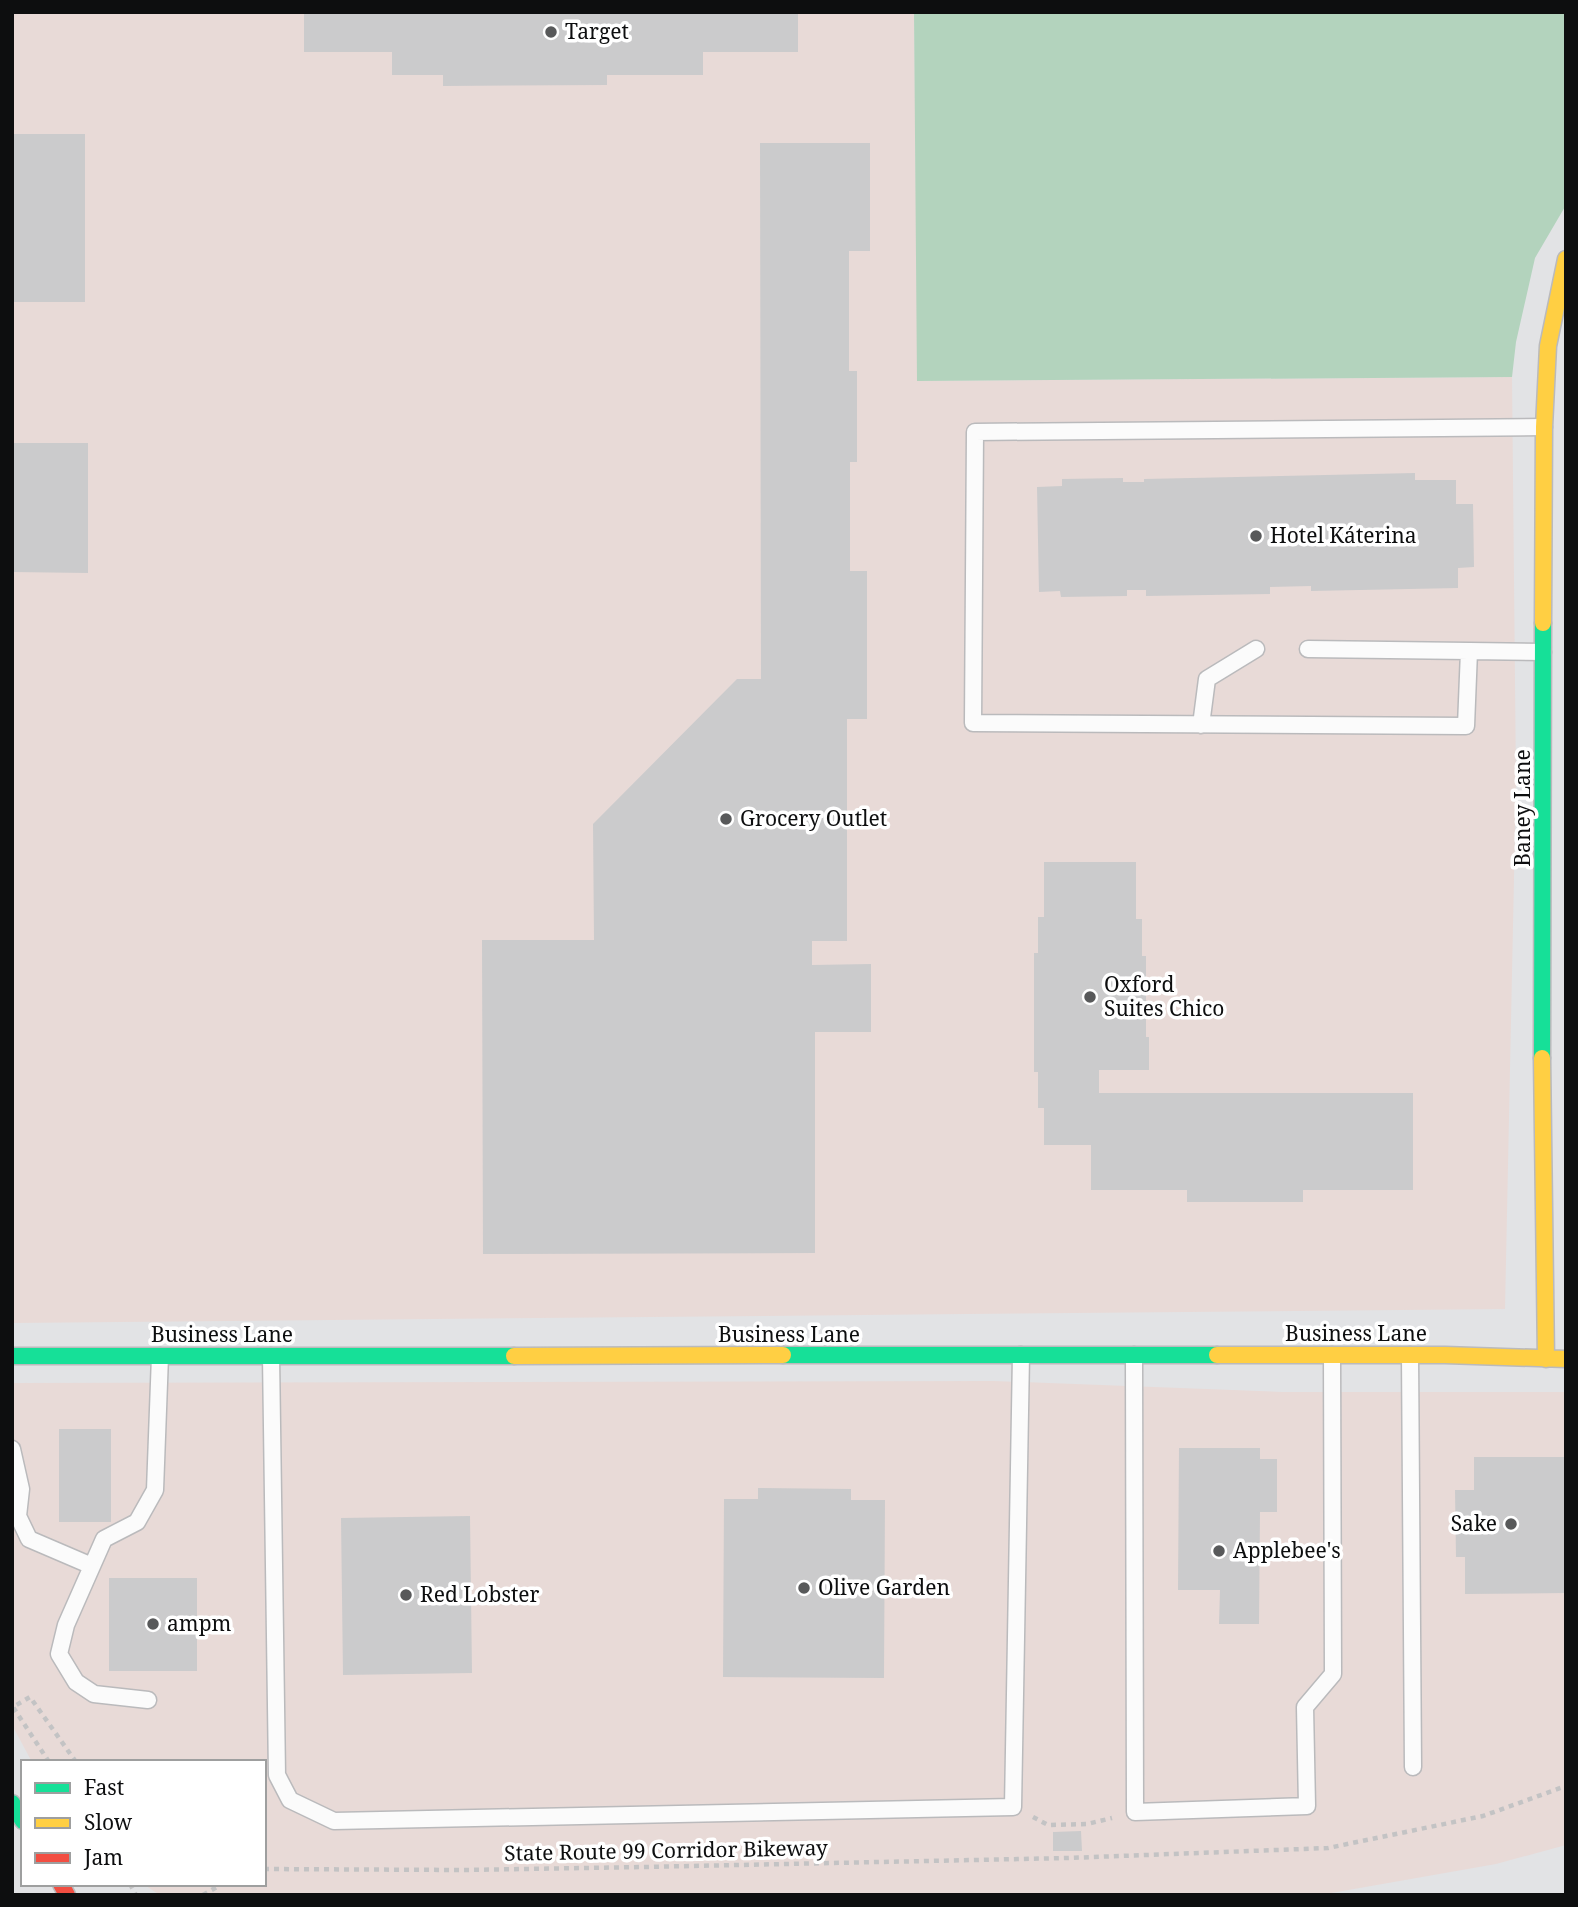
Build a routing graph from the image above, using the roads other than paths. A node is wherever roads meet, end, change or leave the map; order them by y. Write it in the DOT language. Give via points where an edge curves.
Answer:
graph roads {
  1 [pos="1566,259"];
  2 [pos="1544,427"];
  3 [pos="1256,649"];
  4 [pos="1308,649"];
  5 [pos="1469,651"];
  6 [pos="1543,652"];
  7 [pos="1201,725"];
  8 [pos="1021,1355"];
  9 [pos="1135,1355"];
  10 [pos="1332,1355"];
  11 [pos="1410,1355"];
  12 [pos="12,1356"];
  13 [pos="160,1356"];
  14 [pos="271,1356"];
  15 [pos="1546,1359"];
  16 [pos="1566,1359"];
  17 [pos="12,1449"];
  18 [pos="92,1566"];
  19 [pos="148,1700"];
  20 [pos="1413,1767"];
  1 -- 2 [label="street, Baney Lane" via="1548,346"];
  2 -- 6 [label="street, Baney Lane"];
  2 -- 7 [label="lane" via="975,432 973,723"];
  3 -- 7 [label="lane" via="1207,679"];
  4 -- 5 [label="lane"];
  5 -- 6 [label="lane"];
  5 -- 7 [label="lane" via="1466,726"];
  6 -- 15 [label="street, Baney Lane"];
  8 -- 9 [label="street, Business Lane"];
  8 -- 14 [label="street, Business Lane"];
  8 -- 14 [label="lane" via="1013,1807 334,1821 290,1800 277,1774"];
  9 -- 10 [label="street, Business Lane"];
  9 -- 10 [label="lane" via="1135,1812 1307,1806 1305,1707 1333,1674"];
  10 -- 11 [label="street, Business Lane"];
  11 -- 15 [label="street, Business Lane"];
  11 -- 20 [label="lane"];
  12 -- 13 [label="street, Business Lane"];
  13 -- 14 [label="street, Business Lane"];
  13 -- 18 [label="lane" via="155,1490 137,1522 104,1539"];
  15 -- 16 [label="street, Business Lane"];
  17 -- 18 [label="lane" via="21,1489 18,1516 29,1539"];
  18 -- 19 [label="lane" via="66,1625 59,1654 76,1682 94,1694"];
}
